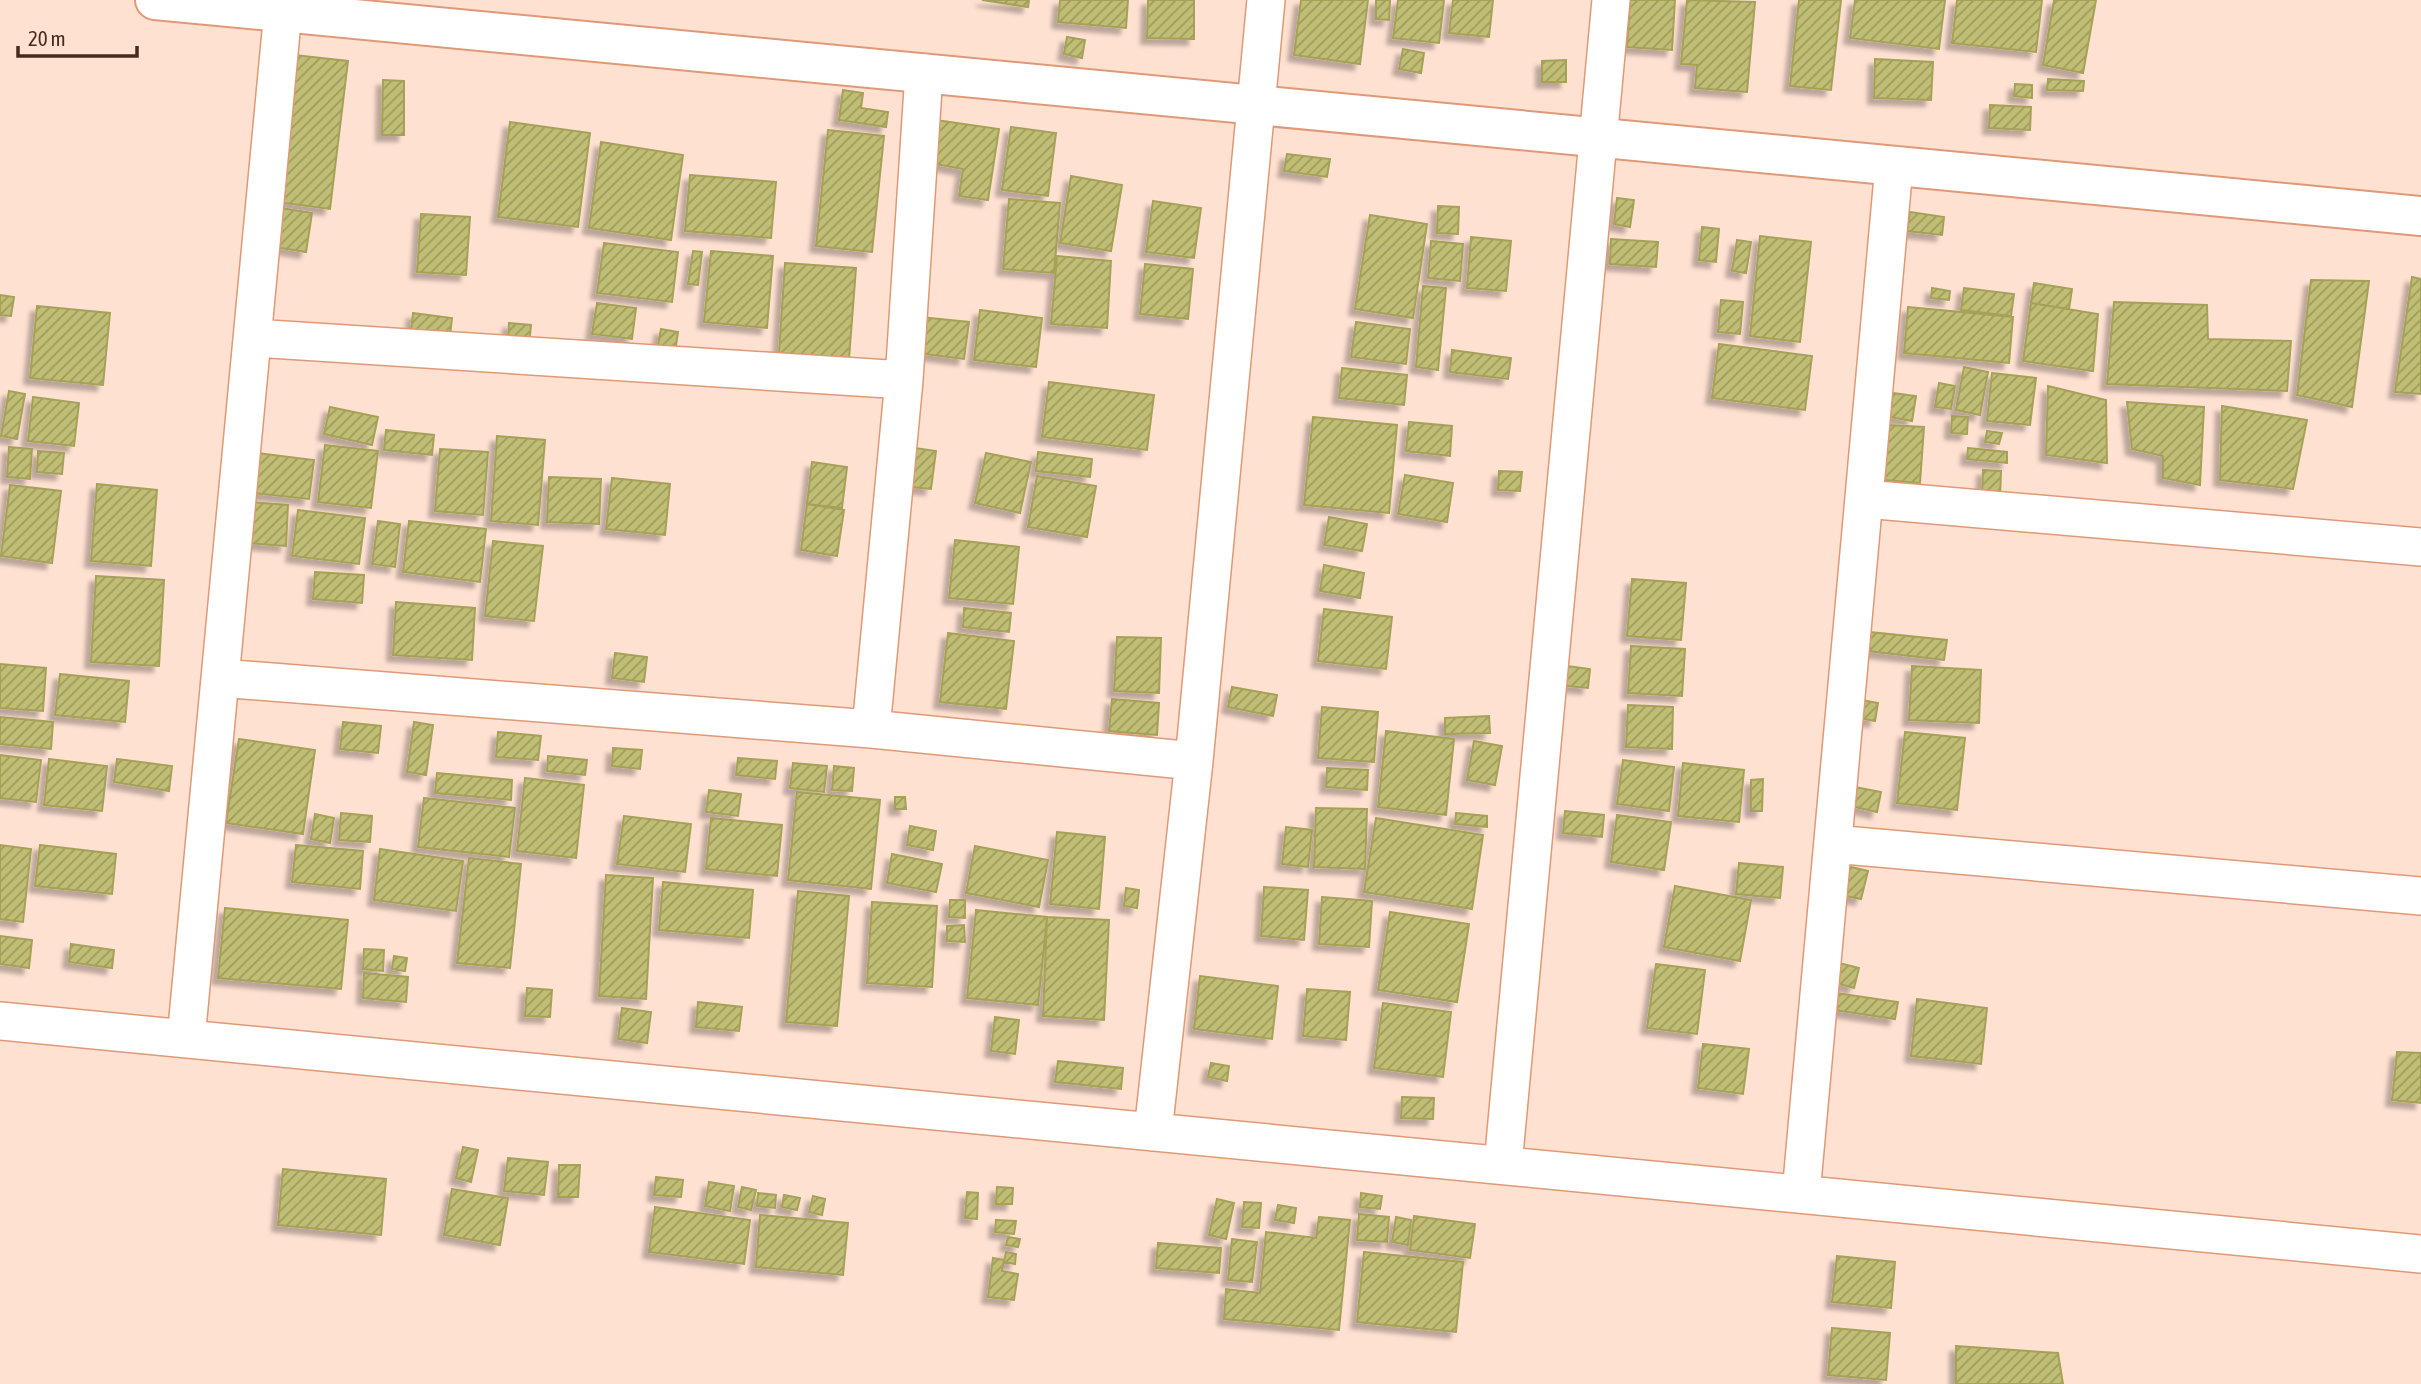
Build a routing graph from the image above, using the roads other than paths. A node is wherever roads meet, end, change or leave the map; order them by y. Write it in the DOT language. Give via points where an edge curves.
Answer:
graph roads {
  1 [pos="155,0"];
  2 [pos="1266,0"];
  3 [pos="1611,0"];
  4 [pos="283,6"];
  5 [pos="923,74"];
  6 [pos="1257,105"];
  7 [pos="1598,137"];
  8 [pos="1894,166"];
  9 [pos="2421,216"];
  10 [pos="253,338"];
  11 [pos="904,380"];
  12 [pos="1865,499"];
  13 [pos="2421,547"];
  14 [pos="220,678"];
  15 [pos="871,729"];
  16 [pos="1194,761"];
  17 [pos="1833,845"];
  18 [pos="2421,896"];
  19 [pos="0,1021"];
  20 [pos="186,1039"];
  21 [pos="1153,1132"];
  22 [pos="1503,1165"];
  23 [pos="1801,1194"];
  24 [pos="2421,1254"];
  1 -- 4 [label="street"];
  2 -- 6 [label="street"];
  3 -- 7 [label="street"];
  4 -- 5 [label="street"];
  4 -- 10 [label="street"];
  5 -- 6 [label="street"];
  5 -- 11 [label="street"];
  6 -- 7 [label="street"];
  6 -- 16 [label="street"];
  7 -- 8 [label="street"];
  7 -- 22 [label="street"];
  8 -- 9 [label="street"];
  8 -- 12 [label="street"];
  10 -- 11 [label="street"];
  10 -- 14 [label="street"];
  11 -- 15 [label="street"];
  12 -- 13 [label="street"];
  12 -- 17 [label="street"];
  14 -- 15 [label="street"];
  14 -- 20 [label="street"];
  15 -- 16 [label="street"];
  16 -- 21 [label="street"];
  17 -- 18 [label="street"];
  17 -- 23 [label="street"];
  19 -- 20 [label="street"];
  20 -- 21 [label="street"];
  21 -- 22 [label="street"];
  22 -- 23 [label="street"];
  23 -- 24 [label="street"];
}
